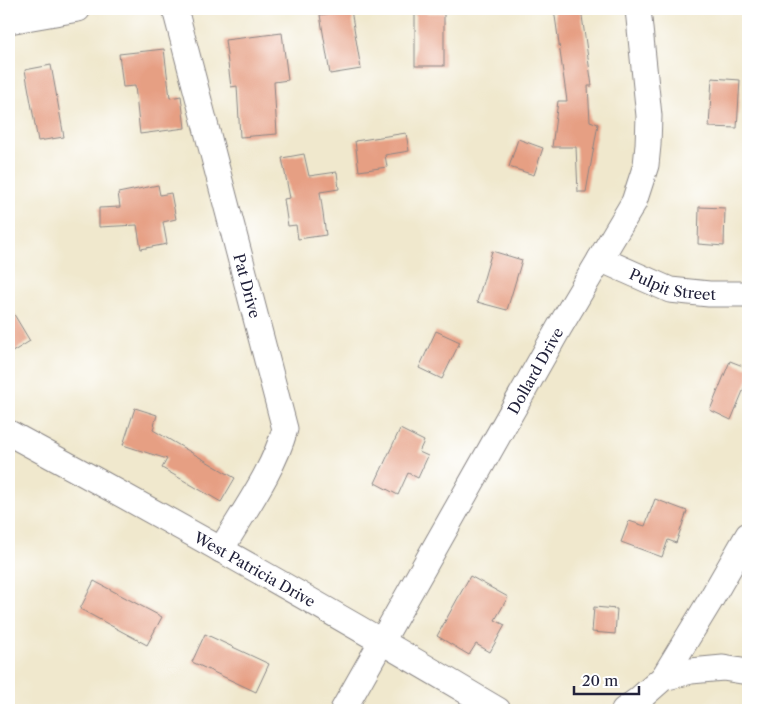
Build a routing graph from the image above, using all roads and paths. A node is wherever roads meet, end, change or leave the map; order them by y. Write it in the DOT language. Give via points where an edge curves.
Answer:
graph roads {
  1 [pos="78,9"];
  2 [pos="175,9"];
  3 [pos="638,9"];
  4 [pos="9,21"];
  5 [pos="600,259"];
  6 [pos="748,294"];
  7 [pos="9,433"];
  8 [pos="748,535"];
  9 [pos="221,550"];
  10 [pos="382,641"];
  11 [pos="748,672"];
  12 [pos="663,678"];
  13 [pos="343,710"];
  14 [pos="498,710"];
  15 [pos="624,710"];
  1 -- 4 [label="street"];
  2 -- 9 [label="street, Pat Drive" via="285,429 280,448"];
  3 -- 5 [label="street, Dollard Drive" via="649,116 646,166 634,202"];
  5 -- 6 [label="street, Pulpit Street" via="670,290"];
  5 -- 10 [label="street, Dollard Drive"];
  7 -- 9 [label="street, West Patricia Drive"];
  8 -- 12 [label="street"];
  9 -- 10 [label="street, West Patricia Drive"];
  10 -- 13 [label="street, Dollard Drive"];
  10 -- 14 [label="street, West Patricia Drive"];
  11 -- 12 [label="street" via="723,668"];
  12 -- 15 [label="street"];
}
